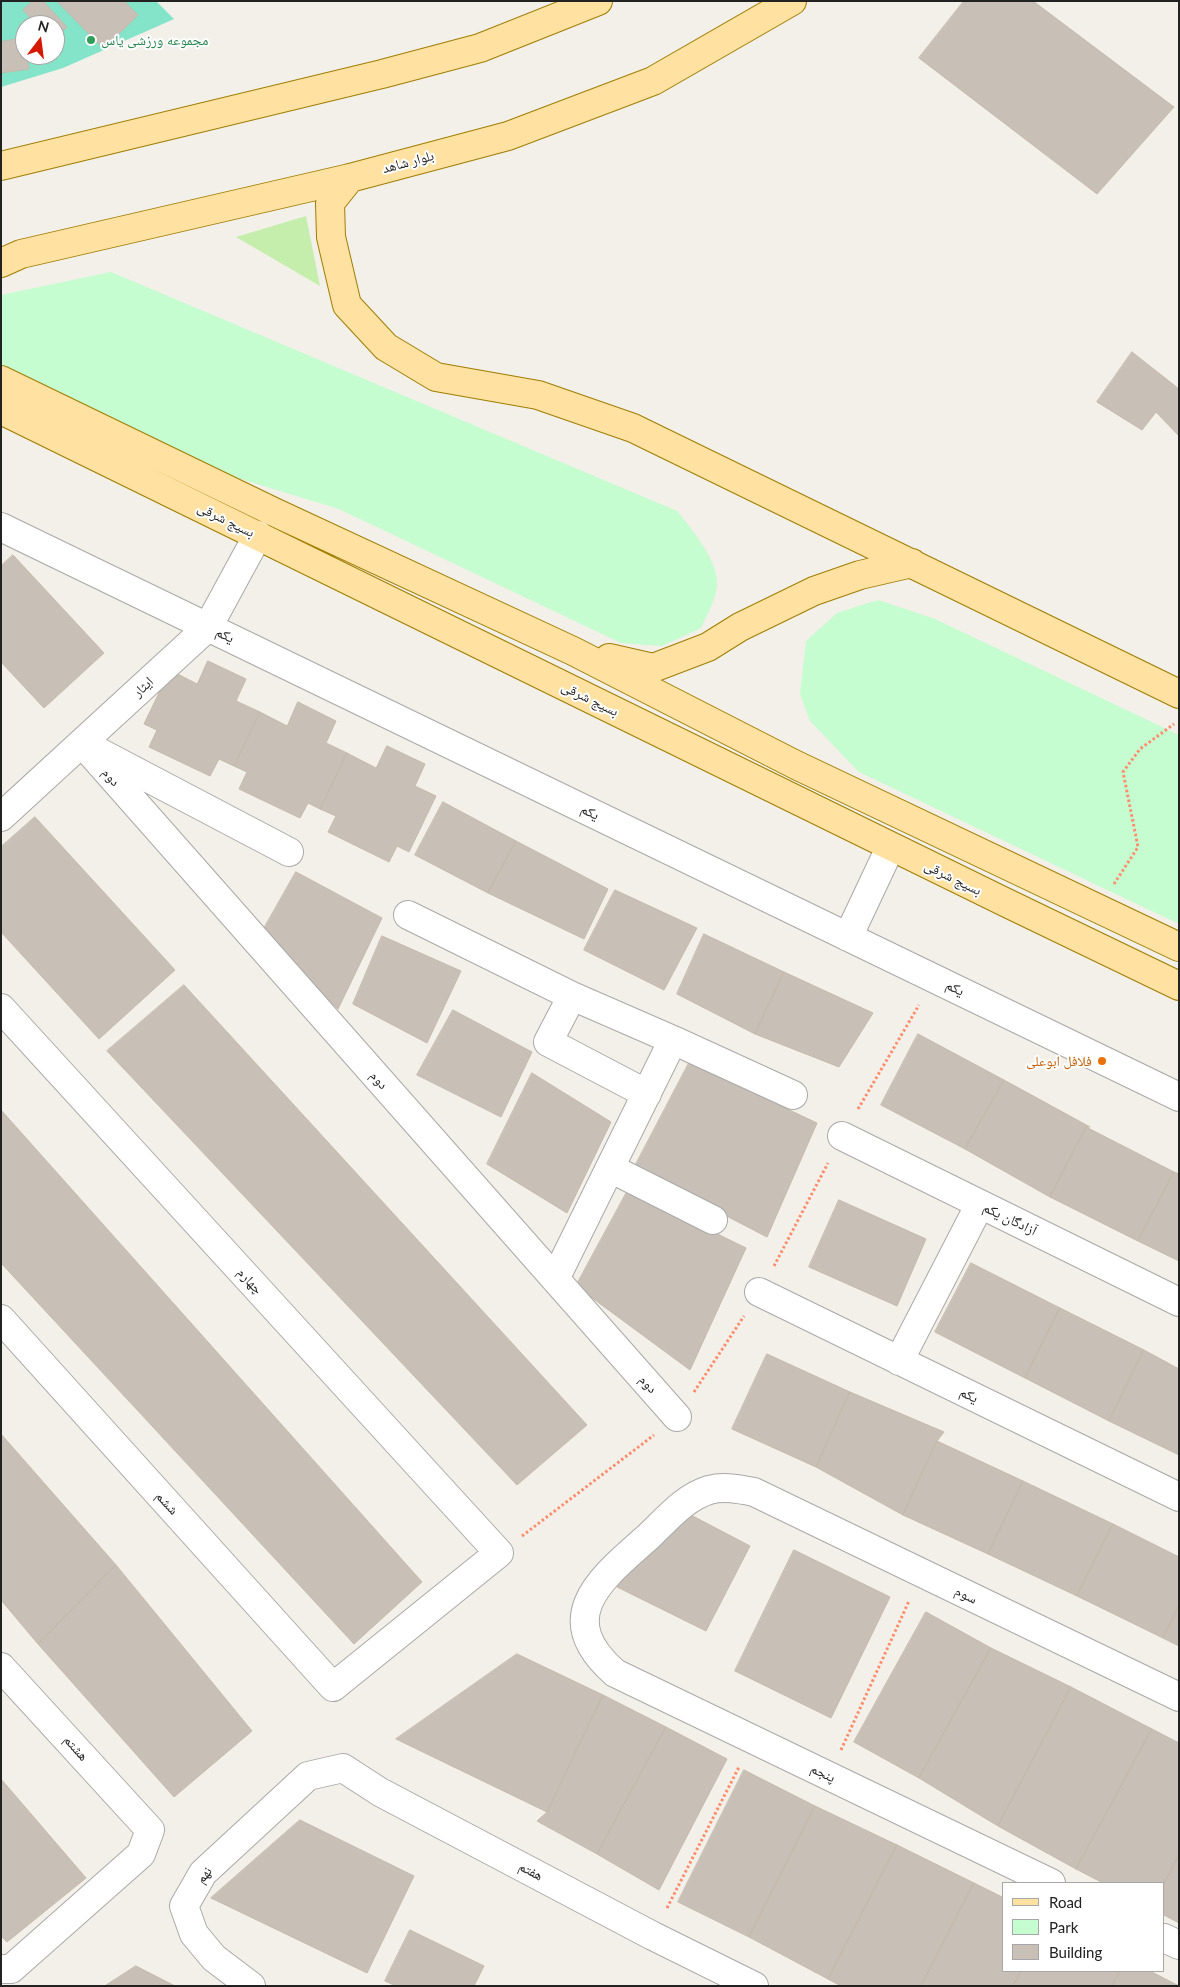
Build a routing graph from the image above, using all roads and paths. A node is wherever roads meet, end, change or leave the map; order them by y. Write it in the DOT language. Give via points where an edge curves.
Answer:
graph roads {
  1 [pos="598,1"];
  2 [pos="792,1"];
  3 [pos="1,166"];
  4 [pos="350,178"];
  5 [pos="1,263"];
  6 [pos="1,380"];
  7 [pos="1,410"];
  8 [pos="274,512"];
  9 [pos="1,527"];
  10 [pos="258,535"];
  11 [pos="912,563"];
  12 [pos="208,627"];
  13 [pos="573,651"];
  14 [pos="1179,694"];
  15 [pos="1179,720"];
  16 [pos="82,743"];
  17 [pos="796,765"];
  18 [pos="782,794"];
  19 [pos="1,817"];
  20 [pos="890,848"];
  21 [pos="289,852"];
  22 [pos="1100,908"];
  23 [pos="408,915"];
  24 [pos="848,937"];
  25 [pos="1179,947"];
  26 [pos="935,978"];
  27 [pos="1179,986"];
  28 [pos="572,996"];
  29 [pos="1,1008"];
  30 [pos="673,1040"];
  31 [pos="647,1094"];
  32 [pos="794,1095"];
  33 [pos="1179,1097"];
  34 [pos="842,1136"];
  35 [pos="610,1168"];
  36 [pos="980,1204"];
  37 [pos="712,1220"];
  38 [pos="555,1279"];
  39 [pos="760,1292"];
  40 [pos="1179,1302"];
  41 [pos="1,1319"];
  42 [pos="899,1361"];
  43 [pos="677,1417"];
  44 [pos="1179,1497"];
  45 [pos="499,1554"];
  46 [pos="921,1573"];
  47 [pos="599,1658"];
  48 [pos="1,1667"];
  49 [pos="1179,1697"];
  50 [pos="753,1740"];
  51 [pos="308,1776"];
  52 [pos="829,1776"];
  53 [pos="1048,1882"];
  54 [pos="654,1936"];
  55 [pos="1165,1938"];
  56 [pos="1179,1945"];
  57 [pos="1,1969"];
  58 [pos="251,1986"];
  59 [pos="754,1986"];
  1 -- 3 [label="main road" via="480,48"];
  2 -- 4 [label="main road, بلوار شاهد" via="653,81 508,136"];
  4 -- 5 [label="main road, بلوار شاهد" via="21,254"];
  4 -- 11 [label="main road" via="330,203 331,237 347,305 386,347 436,377 538,395 633,428"];
  6 -- 8 [label="main road, بسیج شرقی"];
  7 -- 10 [label="main road, بسیج شرقی"];
  8 -- 10 [label="main road"];
  8 -- 13 [label="main road, بسیج شرقی"];
  9 -- 12 [label="street, یکم"];
  10 -- 12 [label="street, ایثار"];
  10 -- 18 [label="main road, بسیج شرقی"];
  11 -- 13 [label="main road" via="860,575 814,591 740,627 708,647 653,668"];
  11 -- 14 [label="main road"];
  12 -- 16 [label="street, ایثار"];
  12 -- 24 [label="street, یکم"];
  13 -- 17 [label="main road, بسیج شرقی"];
  15 -- 22 [label="path" via="1140,749 1123,772 1138,847"];
  16 -- 19 [label="street, ایثار"];
  16 -- 21 [label="street"];
  16 -- 38 [label="street, دوم"];
  17 -- 18 [label="main road"];
  17 -- 22 [label="main road, بسیج شرقی"];
  18 -- 20 [label="main road, بسیج شرقی"];
  20 -- 24 [label="street"];
  20 -- 27 [label="main road, بسیج شرقی"];
  22 -- 25 [label="main road, بسیج شرقی"];
  23 -- 28 [label="street"];
  24 -- 26 [label="street, یکم"];
  26 -- 33 [label="street, یکم"];
  26 -- 34 [label="path"];
  28 -- 30 [label="street"];
  28 -- 31 [label="street" via="548,1042"];
  29 -- 45 [label="street, چهارم"];
  30 -- 31 [label="street"];
  30 -- 32 [label="street"];
  31 -- 35 [label="street"];
  34 -- 36 [label="street, آزادگان یکم"];
  34 -- 39 [label="path"];
  35 -- 37 [label="street"];
  35 -- 38 [label="street"];
  36 -- 40 [label="street, آزادگان یکم"];
  36 -- 42 [label="street"];
  38 -- 43 [label="street, دوم"];
  39 -- 42 [label="street, یکم"];
  39 -- 43 [label="path"];
  41 -- 45 [label="street, ششم" via="332,1687"];
  42 -- 44 [label="street, یکم"];
  43 -- 45 [label="path"];
  46 -- 47 [label="street, سوم" via="754,1492 732,1488 709,1490 688,1500 602,1578 590,1596 585,1618 588,1639"];
  46 -- 49 [label="street, سوم"];
  46 -- 52 [label="path"];
  47 -- 50 [label="street, پنجم" via="615,1673"];
  48 -- 57 [label="street, هشتم" via="150,1830 141,1854 11,1969"];
  50 -- 52 [label="street, پنجم"];
  50 -- 54 [label="path"];
  51 -- 54 [label="street, هفتم" via="343,1768 380,1792"];
  51 -- 58 [label="street, نهم" via="203,1873 184,1906 194,1934 214,1958"];
  52 -- 53 [label="street, پنجم"];
  54 -- 59 [label="street, هفتم"];
  55 -- 56 [label="street"];
}
